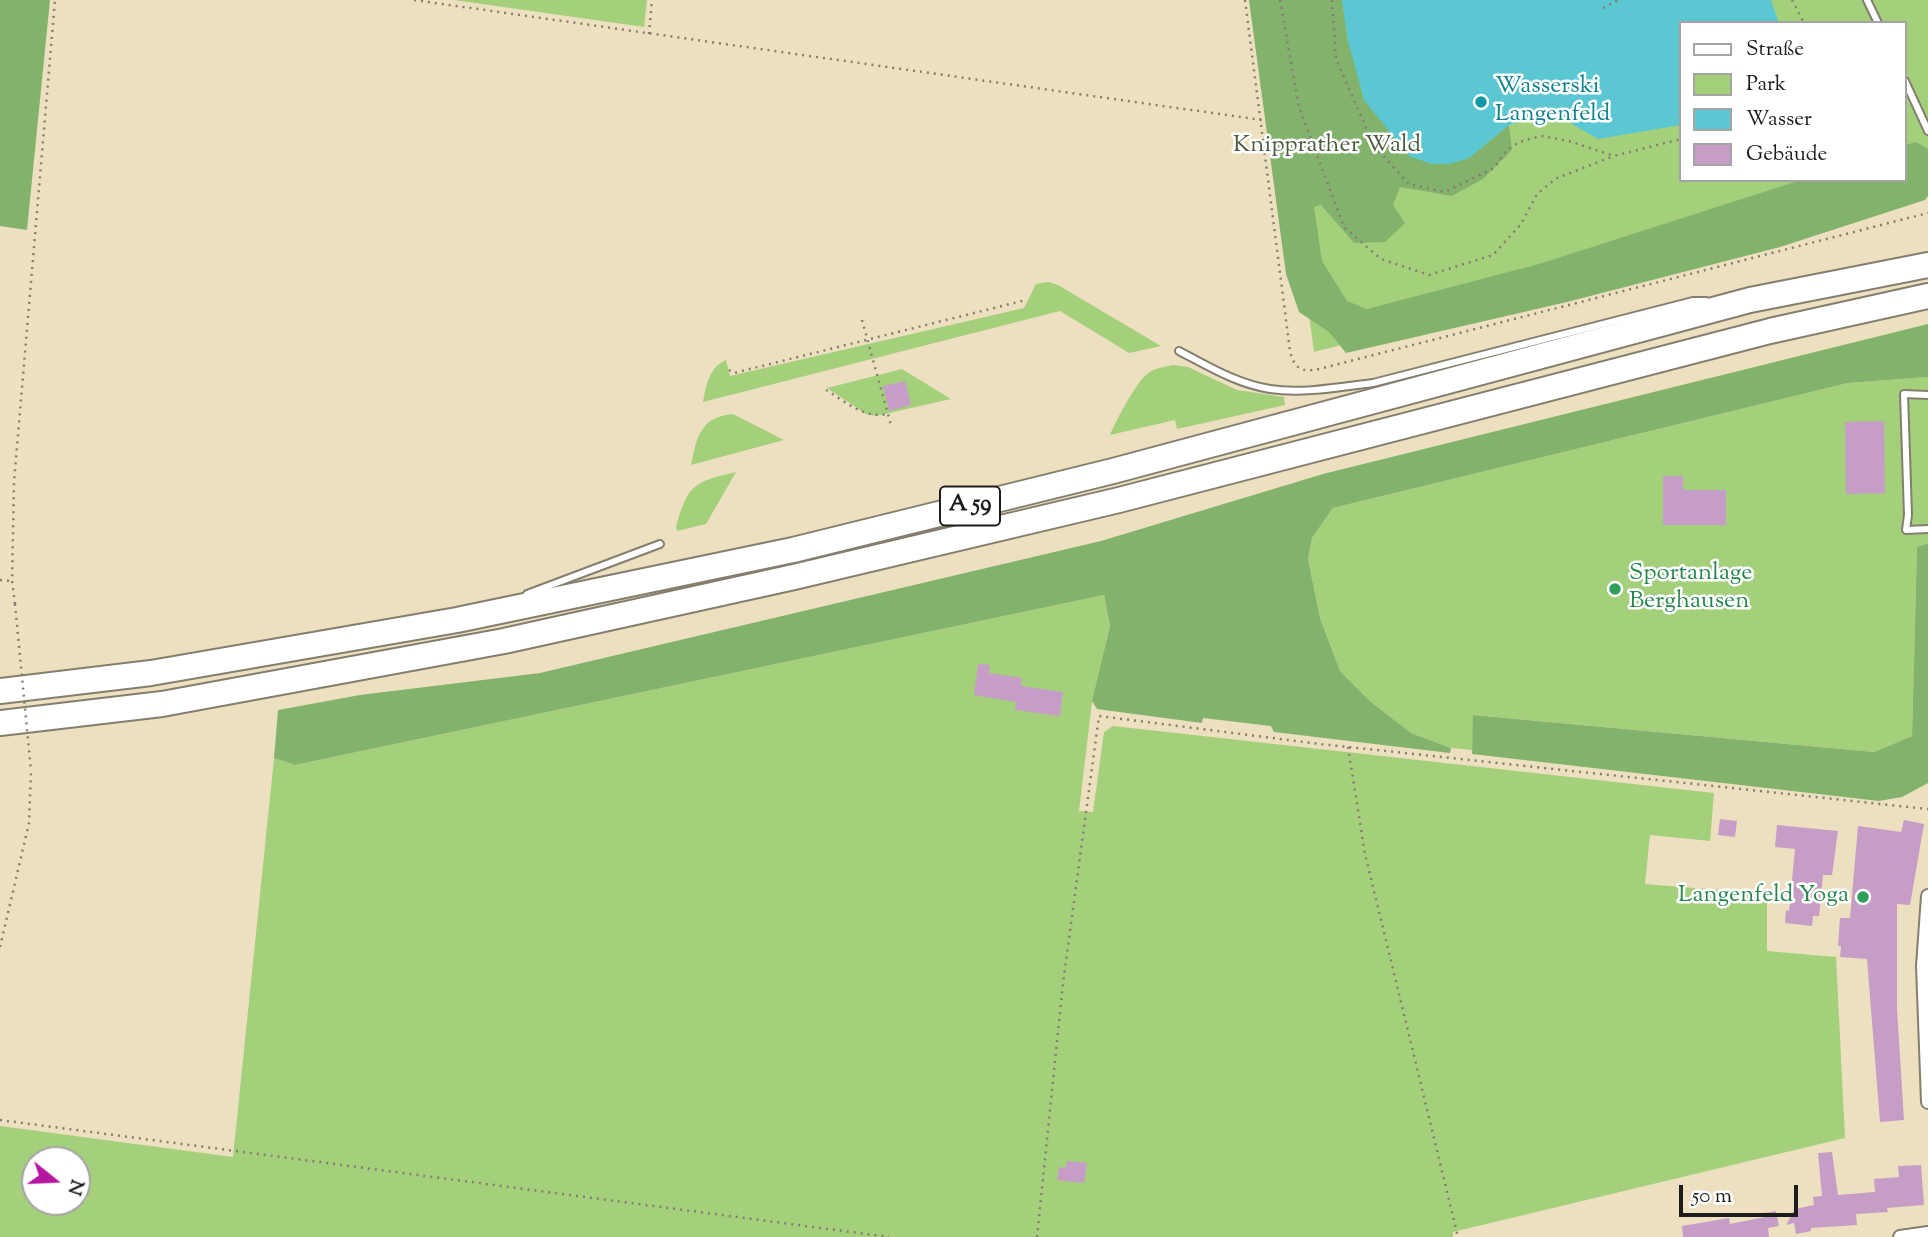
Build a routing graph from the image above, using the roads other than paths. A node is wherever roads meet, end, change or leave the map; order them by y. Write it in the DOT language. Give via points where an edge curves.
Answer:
graph roads {
  1 [pos="1867,0"];
  2 [pos="1877,21"];
  3 [pos="1907,85"];
  4 [pos="1928,131"];
  5 [pos="1928,265"];
  6 [pos="1928,296"];
  7 [pos="1750,300"];
  8 [pos="1179,351"];
  9 [pos="1928,395"];
  10 [pos="1928,528"];
  11 [pos="660,544"];
  12 [pos="520,596"];
  13 [pos="508,601"];
  14 [pos="457,620"];
  15 [pos="0,691"];
  16 [pos="0,723"];
  17 [pos="1928,896"];
  18 [pos="1928,1102"];
  19 [pos="1928,1233"];
  20 [pos="1900,1237"];
  1 -- 2 [label="lane"];
  3 -- 4 [label="lane"];
  5 -- 7 [label="highway, A 59"];
  6 -- 16 [label="highway, A 59" via="1770,331 1119,500 794,577 503,641 162,704"];
  7 -- 8 [label="lane" via="1693,301 1373,383 1320,390 1270,389 1231,378"];
  7 -- 14 [label="highway, A 59" via="1099,475 793,550"];
  9 -- 10 [label="lane" via="1904,394 1906,530"];
  11 -- 12 [label="lane"];
  13 -- 14 [label="lane"];
  14 -- 15 [label="highway, A 59" via="151,673"];
  17 -- 18 [label="street" via="1923,966"];
  19 -- 20 [label="street"];
}
